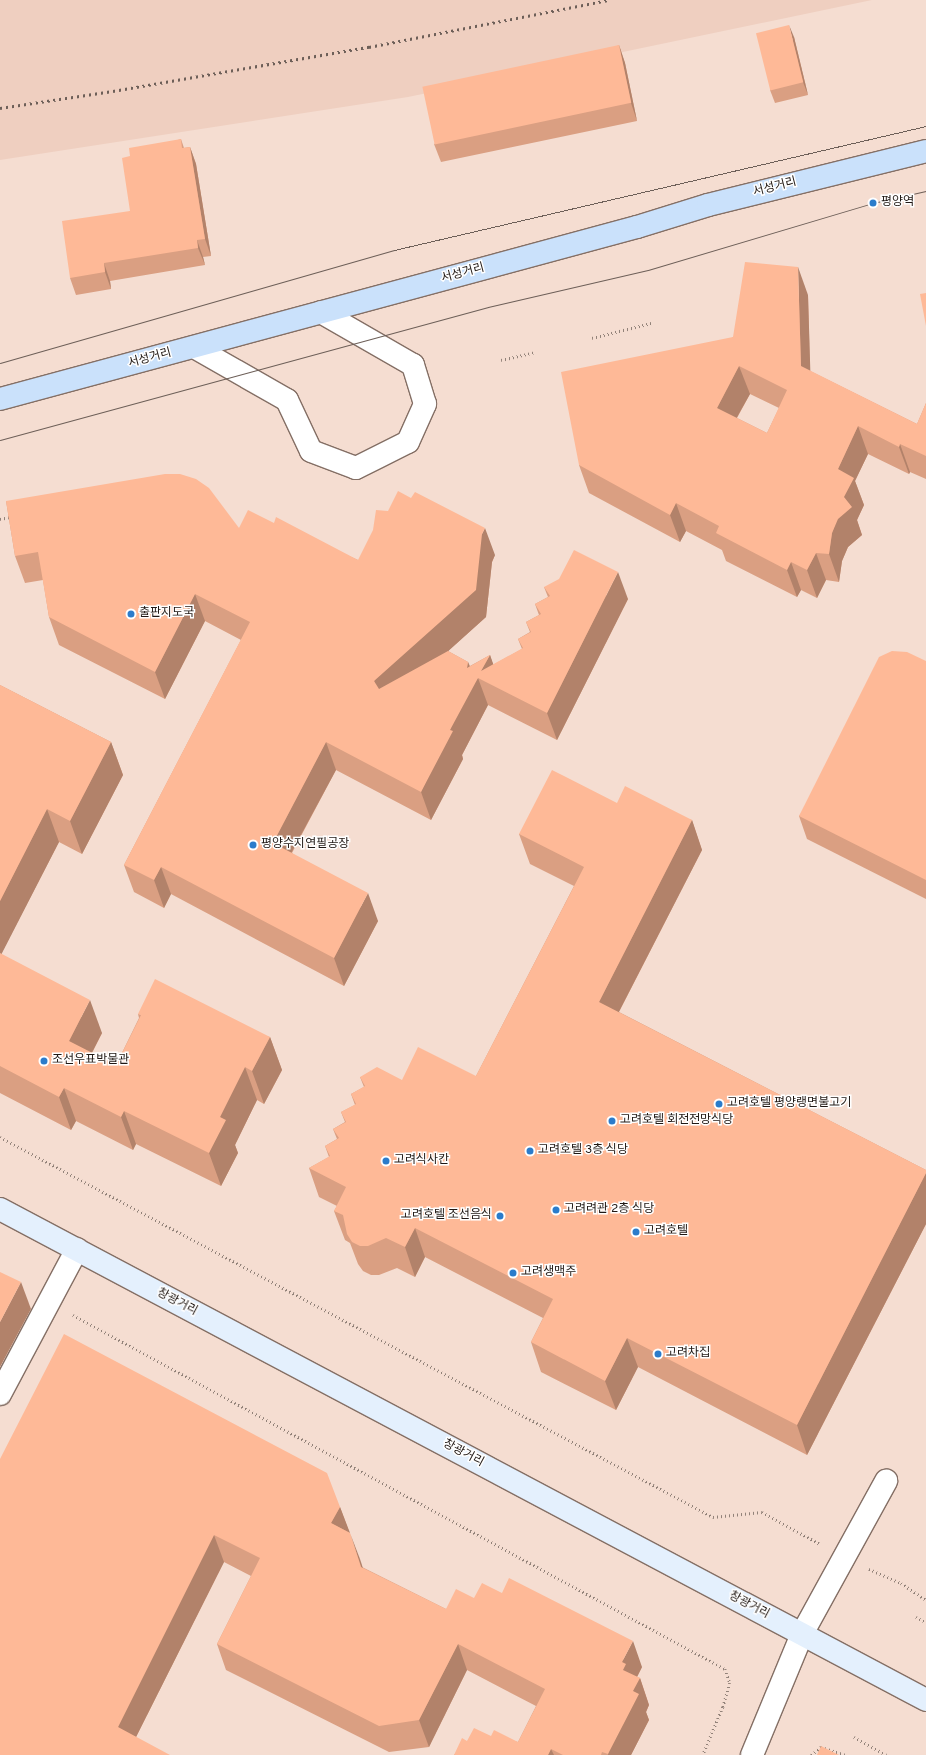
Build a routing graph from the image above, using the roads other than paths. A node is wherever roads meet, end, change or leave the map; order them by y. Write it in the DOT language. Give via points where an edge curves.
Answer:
graph roads {
  1 [pos="926,151"];
  2 [pos="321,312"];
  3 [pos="194,347"];
  4 [pos="0,399"];
  5 [pos="0,1209"];
  6 [pos="77,1250"];
  7 [pos="0,1394"];
  8 [pos="886,1481"];
  9 [pos="802,1634"];
  10 [pos="926,1700"];
  11 [pos="752,1755"];
  1 -- 2 [label="main road, 서성거리" via="708,205 637,227"];
  2 -- 3 [label="main road, 서성거리"];
  2 -- 3 [label="street" via="413,365 425,404 408,442 356,468 311,451 287,400"];
  3 -- 4 [label="main road, 서성거리"];
  5 -- 6 [label="main road, 창광거리"];
  6 -- 7 [label="street"];
  6 -- 9 [label="main road, 창광거리"];
  8 -- 9 [label="street"];
  9 -- 10 [label="main road, 창광거리"];
  9 -- 11 [label="street"];
}
